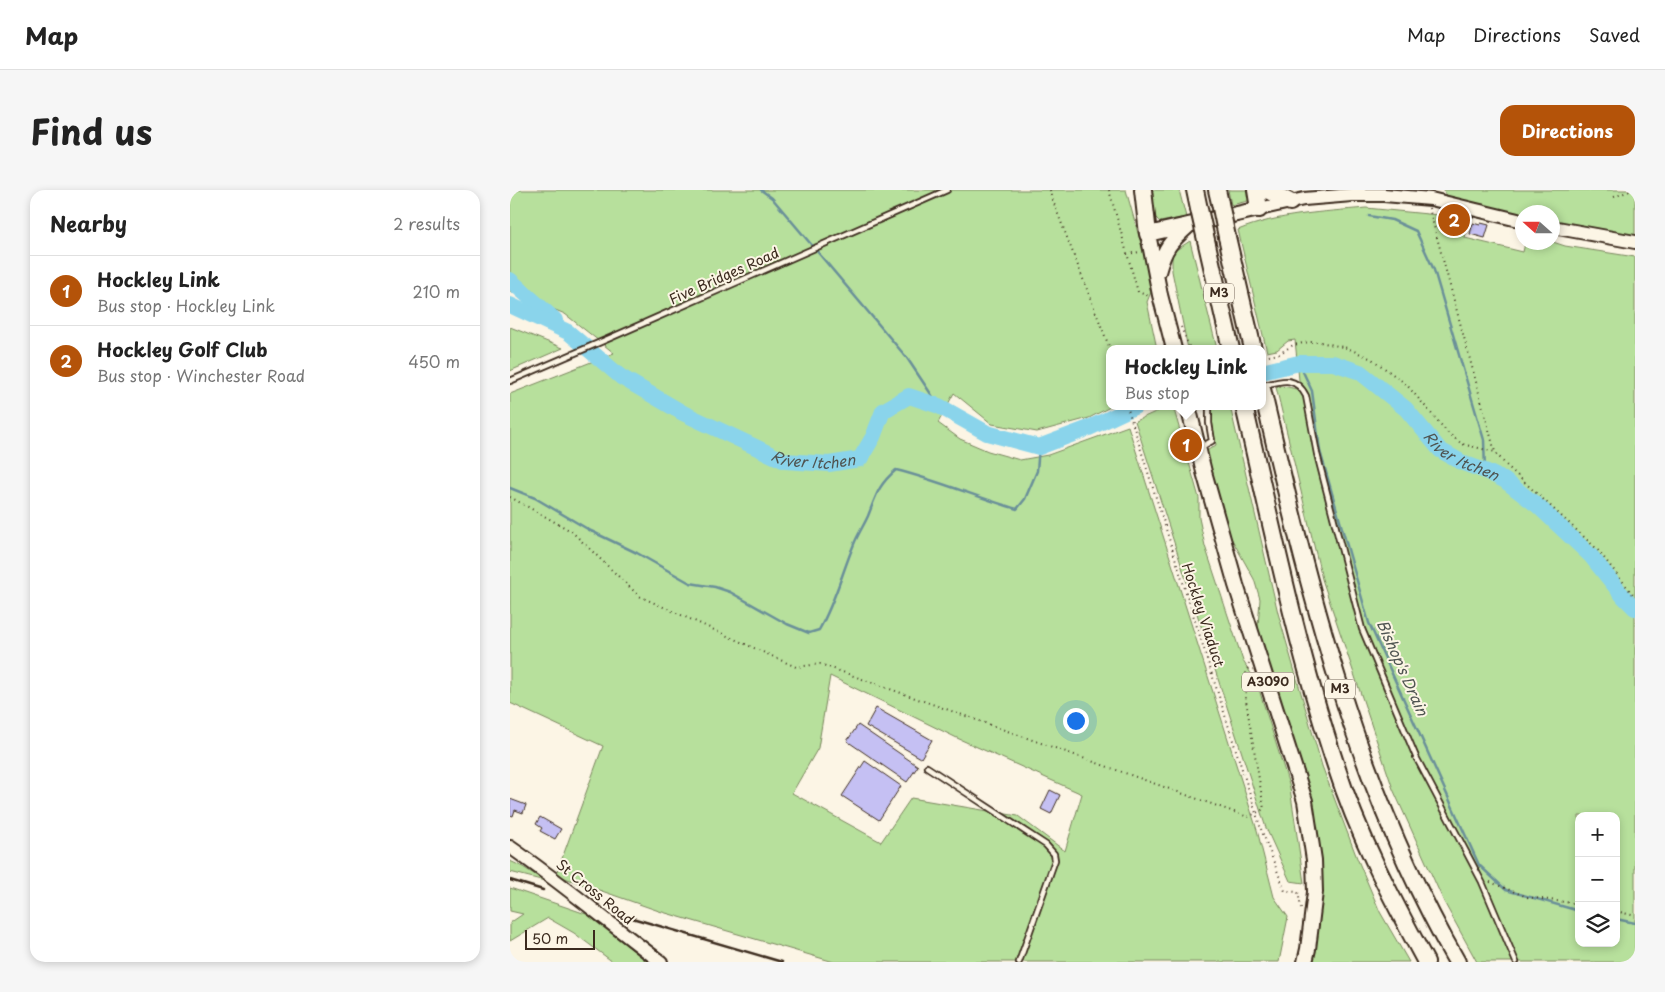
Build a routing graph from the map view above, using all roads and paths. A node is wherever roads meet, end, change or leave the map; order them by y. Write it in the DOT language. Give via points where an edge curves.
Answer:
graph roads {
  1 [pos="947,190"];
  2 [pos="1050,190"];
  3 [pos="1109,190"];
  4 [pos="1143,190"];
  5 [pos="1195,190"];
  6 [pos="1256,190"];
  7 [pos="1267,190"];
  8 [pos="1632,190"];
  9 [pos="1219,197"];
  10 [pos="1614,197"];
  11 [pos="1432,200"];
  12 [pos="1290,202"];
  13 [pos="1259,209"];
  14 [pos="1515,219"];
  15 [pos="1190,224"];
  16 [pos="1560,228"];
  17 [pos="1148,234"];
  18 [pos="1635,242"];
  19 [pos="1144,251"];
  20 [pos="1127,254"];
  21 [pos="1157,276"];
  22 [pos="1152,297"];
  23 [pos="1179,321"];
  24 [pos="1108,345"];
  25 [pos="1173,345"];
  26 [pos="1188,345"];
  27 [pos="1230,345"];
  28 [pos="1252,345"];
  29 [pos="1266,356"];
  30 [pos="510,380"];
  31 [pos="1266,390"];
  32 [pos="1266,405"];
  33 [pos="1128,410"];
  34 [pos="1189,410"];
  35 [pos="1209,410"];
  36 [pos="1245,410"];
  37 [pos="1198,449"];
  38 [pos="1495,452"];
  39 [pos="510,497"];
  40 [pos="1635,597"];
  41 [pos="1246,656"];
  42 [pos="927,767"];
  43 [pos="510,847"];
  44 [pos="1482,882"];
  45 [pos="1575,903"];
  46 [pos="1302,912"];
  47 [pos="1620,912"];
  48 [pos="1635,916"];
  49 [pos="661,962"];
  50 [pos="1019,962"];
  51 [pos="1305,962"];
  52 [pos="1426,962"];
  53 [pos="1457,962"];
  54 [pos="1516,962"];
  1 -- 30 [label="lane, Five Bridges Road"];
  2 -- 24 [label="path"];
  3 -- 20 [label="path"];
  4 -- 17 [label="highway"];
  5 -- 27 [label="highway, M3, bridge"];
  6 -- 13 [label="highway"];
  7 -- 12 [label="highway"];
  8 -- 10 [label="path"];
  9 -- 28 [label="highway, M3, bridge"];
  11 -- 12 [label="main road" via="1352,195"];
  11 -- 14 [label="main road"];
  11 -- 38 [label="path" via="1449,281"];
  12 -- 13 [label="main road"];
  13 -- 15 [label="main road"];
  15 -- 17 [label="main road"];
  15 -- 21 [label="main road" via="1165,250"];
  16 -- 18 [label="main road"];
  17 -- 21 [label="main road"];
  19 -- 20 [label="path"];
  20 -- 22 [label="path" via="1138,292"];
  21 -- 25 [label="main road"];
  23 -- 26 [label="path"];
  29 -- 38 [label="path" via="1309,342 1347,348 1372,359 1406,384 1448,433 1462,444"];
  31 -- 44 [label="lane" via="1283,380 1302,387 1306,396 1317,454 1362,629 1416,757"];
  32 -- 53 [label="highway, M3" via="1298,543 1329,654 1366,764 1398,847"];
  33 -- 46 [label="path, Hockley Viaduct, bridge" via="1261,829 1285,891 1298,892"];
  34 -- 37 [label="main road, A3090"];
  35 -- 37 [label="lane" via="1212,441"];
  36 -- 52 [label="highway, M3" via="1301,648 1336,767 1360,830"];
  37 -- 51 [label="main road, A3090" via="1236,584 1305,801 1314,860"];
  38 -- 40 [label="path" via="1597,549"];
  39 -- 41 [label="path" via="571,531 639,596 796,667 820,664 1248,817 1264,809 1246,701 1245,677 1249,663"];
  42 -- 50 [label="lane" via="1046,845 1054,854 1055,860"];
  43 -- 49 [label="main road, St Cross Road" via="555,878"];
  44 -- 45 [label="path" via="1490,882 1527,897"];
  44 -- 54 [label="lane"];
  47 -- 48 [label="path"];
}
